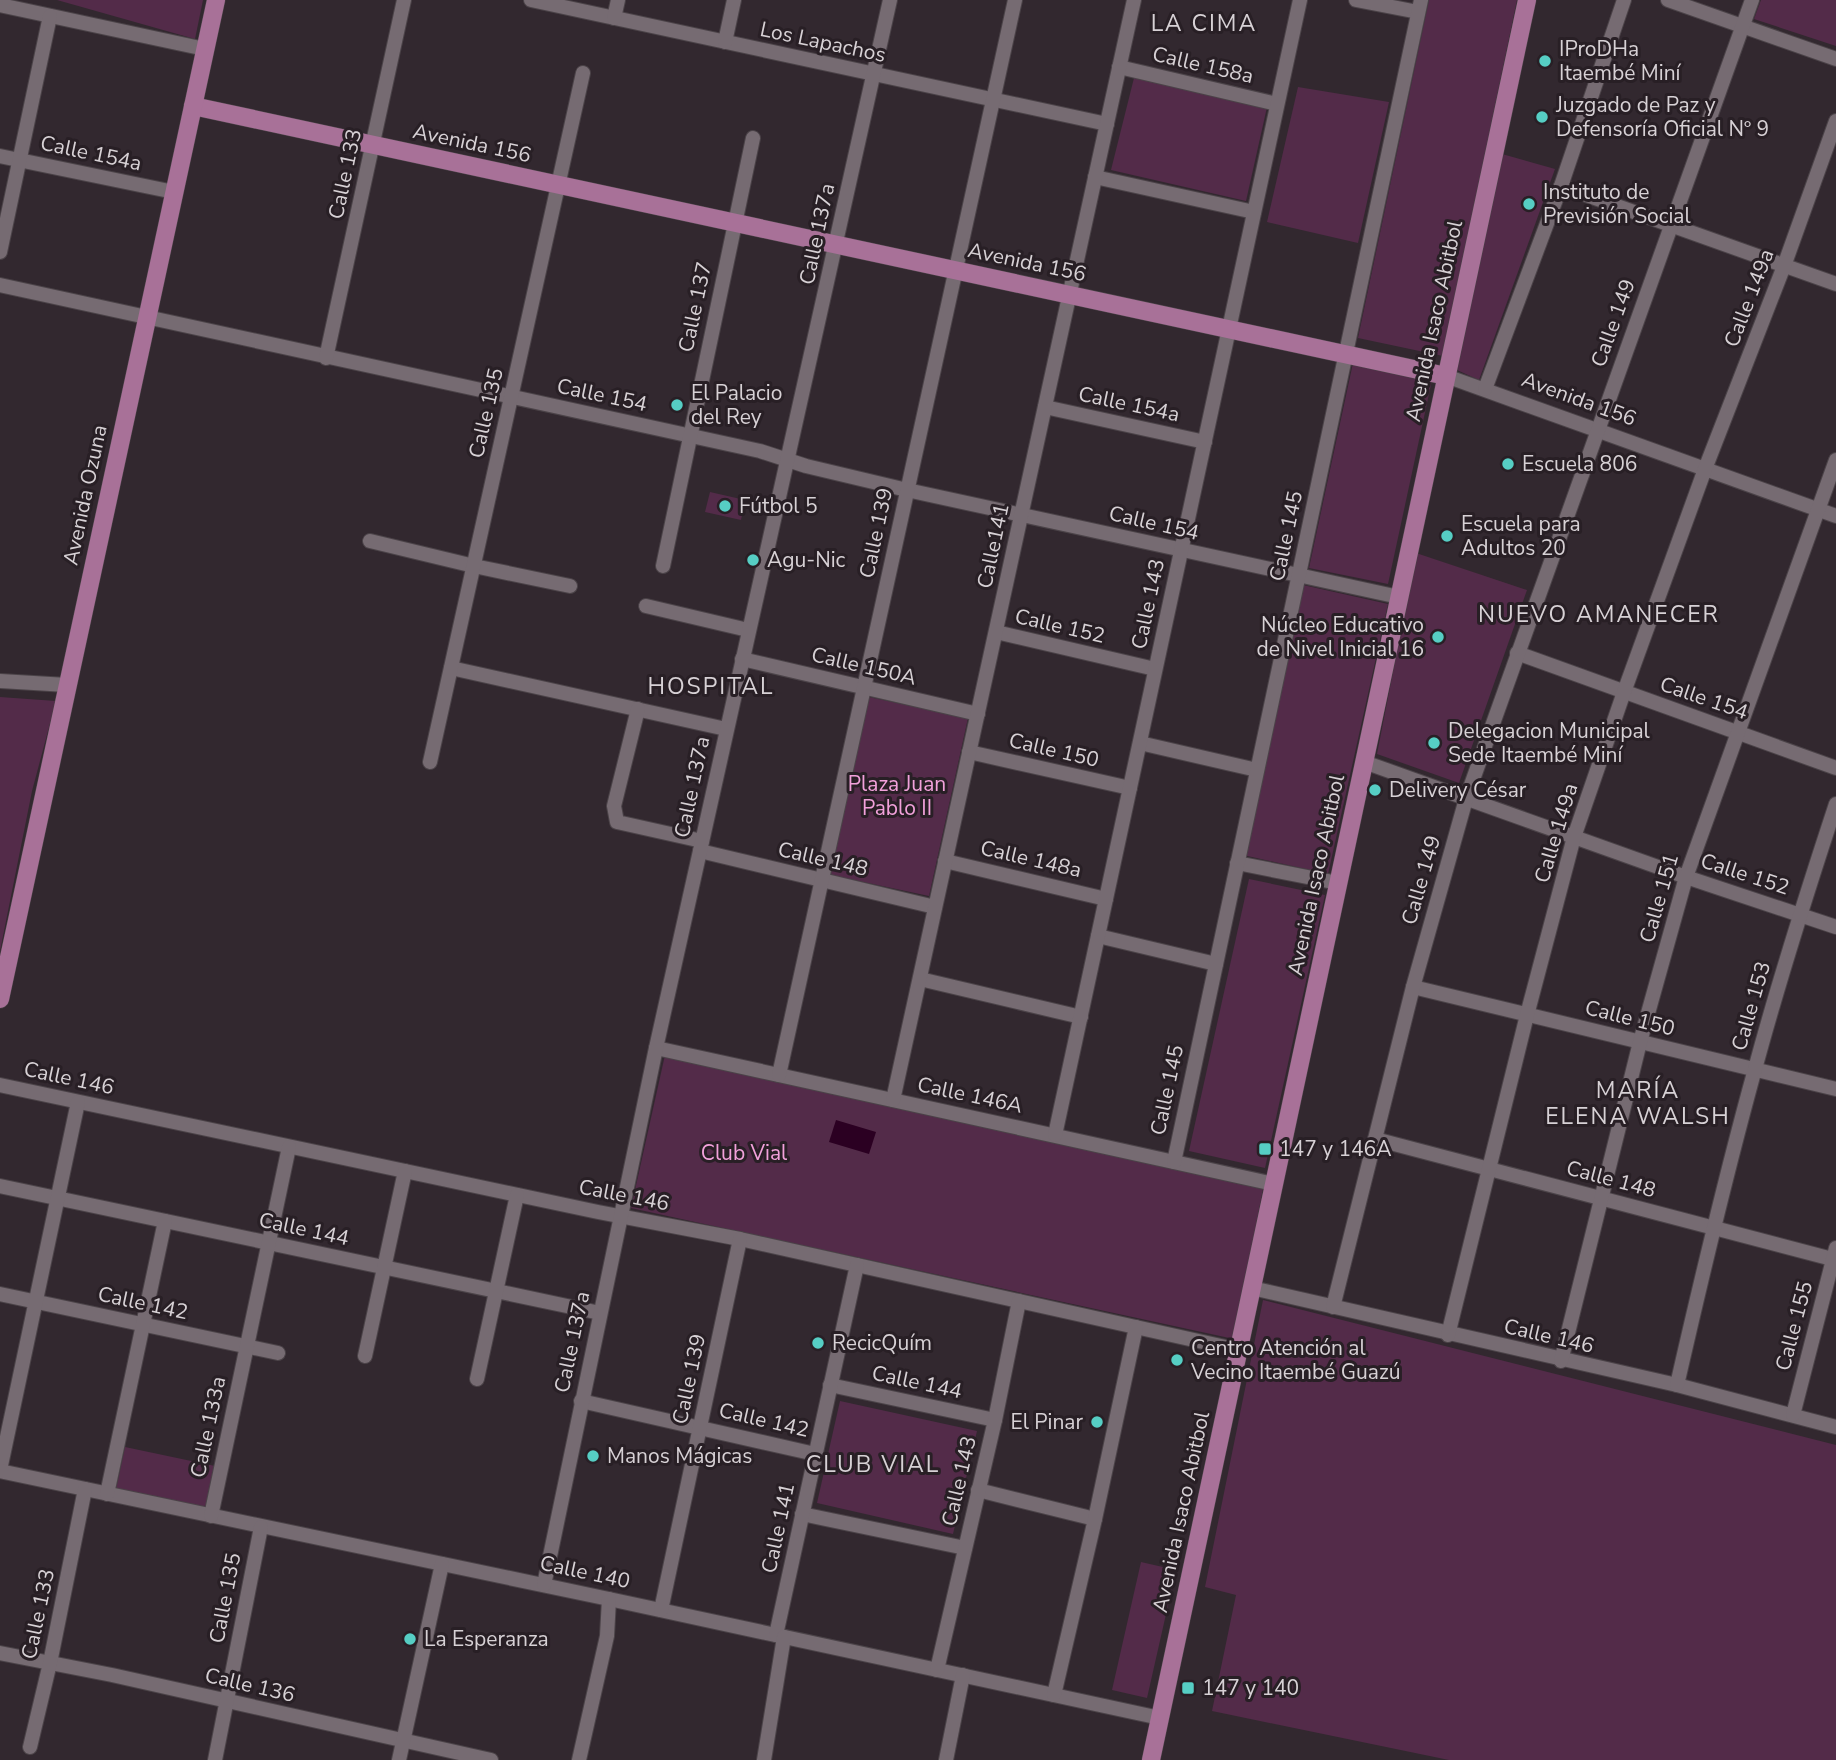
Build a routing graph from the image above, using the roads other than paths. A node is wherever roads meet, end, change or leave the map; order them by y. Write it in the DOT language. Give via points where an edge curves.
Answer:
graph roads {
  1 [pos="216,0"];
  2 [pos="404,0"];
  3 [pos="531,0"];
  4 [pos="618,0"];
  5 [pos="734,0"];
  6 [pos="890,0"];
  7 [pos="1014,0"];
  8 [pos="1134,0"];
  9 [pos="1300,0"];
  10 [pos="1356,0"];
  11 [pos="1527,0"];
  12 [pos="1624,0"];
  13 [pos="1668,0"];
  14 [pos="1752,0"];
  15 [pos="0,5"];
  16 [pos="1420,6"];
  17 [pos="50,16"];
  18 [pos="614,18"];
  19 [pos="1744,27"];
  20 [pos="725,42"];
  21 [pos="205,50"];
  22 [pos="1836,59"];
  23 [pos="1119,67"];
  24 [pos="583,73"];
  25 [pos="873,74"];
  26 [pos="993,100"];
  27 [pos="1277,104"];
  28 [pos="193,106"];
  29 [pos="1836,121"];
  30 [pos="1107,124"];
  31 [pos="752,138"];
  32 [pos="373,144"];
  33 [pos="0,156"];
  34 [pos="20,160"];
  35 [pos="1095,177"];
  36 [pos="558,184"];
  37 [pos="1561,187"];
  38 [pos="174,192"];
  39 [pos="1254,212"];
  40 [pos="734,223"];
  41 [pos="1672,225"];
  42 [pos="836,244"];
  43 [pos="0,252"];
  44 [pos="1784,266"];
  45 [pos="955,270"];
  46 [pos="1836,284"];
  47 [pos="0,285"];
  48 [pos="1069,295"];
  49 [pos="147,316"];
  50 [pos="1229,329"];
  51 [pos="1346,355"];
  52 [pos="326,358"];
  53 [pos="1446,376"];
  54 [pos="1485,389"];
  55 [pos="511,397"];
  56 [pos="1045,407"];
  57 [pos="1597,429"];
  58 [pos="690,435"];
  59 [pos="1205,442"];
  60 [pos="789,460"];
  61 [pos="1836,460"];
  62 [pos="1705,469"];
  63 [pos="907,490"];
  64 [pos="1817,509"];
  65 [pos="1021,514"];
  66 [pos="1836,516"];
  67 [pos="370,541"];
  68 [pos="1181,551"];
  69 [pos="474,566"];
  70 [pos="663,566"];
  71 [pos="1299,575"];
  72 [pos="570,586"];
  73 [pos="1399,597"];
  74 [pos="646,606"];
  75 [pos="748,630"];
  76 [pos="996,632"];
  77 [pos="1517,653"];
  78 [pos="742,659"];
  79 [pos="451,668"];
  80 [pos="1156,669"];
  81 [pos="0,681"];
  82 [pos="67,685"];
  83 [pos="864,687"];
  84 [pos="1624,692"];
  85 [pos="638,709"];
  86 [pos="978,714"];
  87 [pos="726,729"];
  88 [pos="1737,732"];
  89 [pos="1139,743"];
  90 [pos="969,752"];
  91 [pos="430,762"];
  92 [pos="1364,762"];
  93 [pos="1836,768"];
  94 [pos="1257,770"];
  95 [pos="1130,788"];
  96 [pos="1466,799"];
  97 [pos="1836,804"];
  98 [pos="1574,837"];
  99 [pos="701,846"];
  100 [pos="945,861"];
  101 [pos="1237,863"];
  102 [pos="1686,877"];
  103 [pos="822,880"];
  104 [pos="1338,883"];
  105 [pos="1106,899"];
  106 [pos="935,907"];
  107 [pos="1800,915"];
  108 [pos="1836,927"];
  109 [pos="1098,936"];
  110 [pos="1216,964"];
  111 [pos="920,979"];
  112 [pos="1413,987"];
  113 [pos="0,999"];
  114 [pos="1527,1015"];
  115 [pos="1081,1017"];
  116 [pos="1640,1042"];
  117 [pos="656,1048"];
  118 [pos="1755,1070"];
  119 [pos="779,1075"];
  120 [pos="0,1085"];
  121 [pos="1836,1089"];
  122 [pos="893,1100"];
  123 [pos="78,1102"];
  124 [pos="1055,1135"];
  125 [pos="1375,1139"];
  126 [pos="289,1147"];
  127 [pos="1174,1162"];
  128 [pos="1489,1169"];
  129 [pos="405,1171"];
  130 [pos="1274,1184"];
  131 [pos="0,1186"];
  132 [pos="517,1195"];
  133 [pos="58,1198"];
  134 [pos="1601,1198"];
  135 [pos="621,1217"];
  136 [pos="165,1221"];
  137 [pos="1713,1228"];
  138 [pos="740,1239"];
  139 [pos="269,1243"];
  140 [pos="1835,1256"];
  141 [pos="857,1265"];
  142 [pos="384,1267"];
  143 [pos="1252,1288"];
  144 [pos="496,1291"];
  145 [pos="0,1294"];
  146 [pos="1019,1301"];
  147 [pos="36,1302"];
  148 [pos="1333,1307"];
  149 [pos="600,1313"];
  150 [pos="143,1324"];
  151 [pos="1136,1327"];
  152 [pos="1448,1335"];
  153 [pos="247,1346"];
  154 [pos="1238,1350"];
  155 [pos="278,1353"];
  156 [pos="365,1356"];
  157 [pos="1561,1361"];
  158 [pos="477,1380"];
  159 [pos="830,1385"];
  160 [pos="1676,1385"];
  161 [pos="581,1401"];
  162 [pos="1793,1415"];
  163 [pos="995,1420"];
  164 [pos="700,1427"];
  165 [pos="1836,1427"];
  166 [pos="815,1454"];
  167 [pos="0,1471"];
  168 [pos="85,1489"];
  169 [pos="978,1490"];
  170 [pos="107,1494"];
  171 [pos="802,1514"];
  172 [pos="211,1516"];
  173 [pos="1095,1519"];
  174 [pos="261,1527"];
  175 [pos="965,1548"];
  176 [pos="442,1564"];
  177 [pos="544,1585"];
  178 [pos="609,1599"];
  179 [pos="661,1610"];
  180 [pos="780,1636"];
  181 [pos="0,1653"];
  182 [pos="50,1662"];
  183 [pos="937,1670"];
  184 [pos="964,1675"];
  185 [pos="1054,1695"];
  186 [pos="226,1701"];
  187 [pos="1160,1718"];
  188 [pos="403,1740"];
  189 [pos="30,1747"];
  190 [pos="215,1760"];
  191 [pos="399,1760"];
  192 [pos="491,1760"];
  193 [pos="579,1760"];
  194 [pos="764,1760"];
  195 [pos="946,1760"];
  196 [pos="1151,1760"];
  1 -- 21 [label="main road, Avenida Ozuna"];
  2 -- 32 [label="street, Calle 133"];
  3 -- 18 [label="street, Los Lapachos"];
  4 -- 18 [label="street"];
  5 -- 20 [label="street"];
  6 -- 25 [label="street, Calle 137a"];
  7 -- 26 [label="street, Calle 139"];
  8 -- 23 [label="street, Calle141"];
  9 -- 27 [label="street, Calle 143"];
  10 -- 16 [label="street"];
  11 -- 53 [label="main road, Avenida Isaco Abitbol"];
  12 -- 37 [label="street"];
  13 -- 19 [label="street"];
  14 -- 19 [label="street, Calle 149"];
  15 -- 17 [label="street"];
  16 -- 51 [label="street, Calle 145"];
  17 -- 21 [label="street"];
  17 -- 34 [label="street"];
  18 -- 20 [label="street, Los Lapachos"];
  19 -- 22 [label="street"];
  19 -- 41 [label="street, Calle 149"];
  20 -- 25 [label="street, Los Lapachos"];
  21 -- 28 [label="main road, Avenida Ozuna"];
  23 -- 27 [label="street, Calle 158a"];
  23 -- 30 [label="street, Calle141"];
  24 -- 36 [label="street, Calle 135"];
  25 -- 26 [label="street, Los Lapachos"];
  25 -- 42 [label="street, Calle 137a"];
  26 -- 30 [label="street, Los Lapachos"];
  26 -- 45 [label="street, Calle 139"];
  27 -- 39 [label="street, Calle 143"];
  28 -- 32 [label="main road, Avenida 156"];
  28 -- 38 [label="main road, Avenida Ozuna"];
  29 -- 44 [label="street, Calle 149a"];
  30 -- 35 [label="street, Calle141"];
  31 -- 40 [label="street, Calle 137"];
  32 -- 36 [label="main road, Avenida 156"];
  32 -- 52 [label="street, Calle 133"];
  33 -- 34 [label="street, Calle 154a"];
  34 -- 38 [label="street, Calle 154a"];
  34 -- 43 [label="street"];
  35 -- 39 [label="street"];
  35 -- 48 [label="street, Calle141"];
  36 -- 40 [label="main road, Avenida 156"];
  36 -- 55 [label="street, Calle 135"];
  37 -- 41 [label="street"];
  37 -- 54 [label="street"];
  38 -- 49 [label="main road, Avenida Ozuna"];
  39 -- 50 [label="street, Calle 143"];
  40 -- 42 [label="main road, Avenida 156"];
  40 -- 58 [label="street, Calle 137"];
  41 -- 44 [label="street"];
  41 -- 57 [label="street, Calle 149"];
  42 -- 45 [label="main road, Avenida 156"];
  42 -- 60 [label="street, Calle 137a"];
  44 -- 46 [label="street"];
  44 -- 62 [label="street, Calle 149a"];
  45 -- 48 [label="main road, Avenida 156"];
  45 -- 63 [label="street, Calle 139"];
  47 -- 49 [label="street, Calle 154"];
  48 -- 50 [label="main road, Avenida 156"];
  48 -- 56 [label="street, Calle141"];
  49 -- 52 [label="street, Calle 154"];
  49 -- 82 [label="main road, Avenida Ozuna"];
  50 -- 51 [label="main road, Avenida 156"];
  50 -- 59 [label="street, Calle 143"];
  51 -- 53 [label="main road, Avenida 156"];
  51 -- 71 [label="street, Calle 145"];
  52 -- 55 [label="street, Calle 154"];
  53 -- 54 [label="street, Avenida 156"];
  53 -- 73 [label="main road, Avenida Isaco Abitbol"];
  54 -- 57 [label="street, Avenida 156"];
  55 -- 58 [label="street, Calle 154"];
  55 -- 69 [label="street, Calle 135"];
  56 -- 59 [label="street, Calle 154a"];
  56 -- 65 [label="street, Calle141"];
  57 -- 62 [label="street, Avenida 156"];
  57 -- 77 [label="street, Calle 149"];
  58 -- 60 [label="street, Calle 154"];
  58 -- 70 [label="street, Calle 137"];
  59 -- 68 [label="street, Calle 143"];
  60 -- 63 [label="street, Calle 154"];
  60 -- 75 [label="street, Calle 137a"];
  61 -- 64 [label="street, Calle 151"];
  62 -- 64 [label="street, Avenida 156"];
  62 -- 84 [label="street, Calle 149a"];
  63 -- 65 [label="street, Calle 154"];
  63 -- 83 [label="street, Calle 139"];
  64 -- 66 [label="street, Avenida 156"];
  64 -- 88 [label="street, Calle 151"];
  65 -- 68 [label="street, Calle 154"];
  65 -- 76 [label="street, Calle141"];
  67 -- 69 [label="street"];
  68 -- 71 [label="street, Calle 154"];
  68 -- 80 [label="street, Calle 143"];
  69 -- 72 [label="street"];
  69 -- 79 [label="street, Calle 135"];
  71 -- 73 [label="street, Calle 154"];
  71 -- 94 [label="street, Calle 145"];
  73 -- 92 [label="main road, Avenida Isaco Abitbol"];
  74 -- 75 [label="street"];
  75 -- 78 [label="street, Calle 137a"];
  76 -- 80 [label="street, Calle 152"];
  76 -- 86 [label="street, Calle141"];
  77 -- 84 [label="street, Calle 154"];
  77 -- 96 [label="street, Calle 149"];
  78 -- 83 [label="street, Calle 150A"];
  78 -- 87 [label="street, Calle 137a"];
  79 -- 85 [label="street"];
  79 -- 91 [label="street, Calle 135"];
  80 -- 89 [label="street, Calle 143"];
  81 -- 82 [label="street"];
  82 -- 113 [label="main road, Avenida Ozuna"];
  83 -- 86 [label="street, Calle 150A"];
  83 -- 103 [label="street, Calle 139"];
  84 -- 88 [label="street, Calle 154"];
  84 -- 98 [label="street, Calle 149a"];
  85 -- 87 [label="street"];
  85 -- 99 [label="street, Calle 148" via="614,806 617,822"];
  86 -- 90 [label="street, Calle141"];
  87 -- 99 [label="street, Calle 137a"];
  88 -- 93 [label="street, Calle 154"];
  88 -- 102 [label="street, Calle 151"];
  89 -- 94 [label="street"];
  89 -- 95 [label="street, Calle 143"];
  90 -- 95 [label="street, Calle 150"];
  90 -- 100 [label="street, Calle141"];
  92 -- 96 [label="street, Calle 152"];
  92 -- 104 [label="main road, Avenida Isaco Abitbol"];
  94 -- 101 [label="street, Calle 145"];
  95 -- 105 [label="street, Calle 143"];
  96 -- 98 [label="street, Calle 152"];
  96 -- 112 [label="street, Calle 149"];
  97 -- 107 [label="street, Calle 153"];
  98 -- 102 [label="street, Calle 152"];
  98 -- 114 [label="street, Calle 149a"];
  99 -- 103 [label="street, Calle 148"];
  99 -- 117 [label="street, Calle 137a"];
  100 -- 105 [label="street, Calle 148a"];
  100 -- 106 [label="street, Calle141"];
  101 -- 104 [label="street"];
  101 -- 110 [label="street, Calle 145"];
  102 -- 107 [label="street, Calle 152"];
  102 -- 116 [label="street, Calle 151"];
  103 -- 106 [label="street, Calle 148"];
  103 -- 119 [label="street, Calle 139"];
  104 -- 130 [label="main road, Avenida Isaco Abitbol"];
  105 -- 109 [label="street, Calle 143"];
  106 -- 111 [label="street, Calle141"];
  107 -- 108 [label="street, Calle 152"];
  107 -- 118 [label="street, Calle 153"];
  109 -- 110 [label="street"];
  109 -- 115 [label="street, Calle 143"];
  110 -- 127 [label="street, Calle 145"];
  111 -- 115 [label="street"];
  111 -- 122 [label="street, Calle141"];
  112 -- 114 [label="street, Calle 150"];
  112 -- 125 [label="street, Calle 149"];
  114 -- 116 [label="street, Calle 150"];
  114 -- 128 [label="street, Calle 149a"];
  115 -- 124 [label="street, Calle 143"];
  116 -- 118 [label="street, Calle 150"];
  116 -- 134 [label="street, Calle 151"];
  117 -- 119 [label="street, Calle 146A"];
  117 -- 135 [label="street, Calle 137a"];
  118 -- 121 [label="street, Calle 150"];
  118 -- 137 [label="street, Calle 153"];
  119 -- 122 [label="street, Calle 146A"];
  120 -- 123 [label="street, Calle 146"];
  122 -- 124 [label="street, Calle 146A"];
  123 -- 126 [label="street, Calle 146"];
  123 -- 133 [label="street"];
  124 -- 127 [label="street, Calle 146A"];
  125 -- 128 [label="street, Calle 148"];
  125 -- 148 [label="street, Calle 149"];
  126 -- 129 [label="street, Calle 146"];
  126 -- 139 [label="street, Calle 133a"];
  127 -- 130 [label="street, Calle 146A"];
  128 -- 134 [label="street, Calle 148"];
  128 -- 152 [label="street, Calle 149a"];
  129 -- 132 [label="street, Calle 146"];
  129 -- 142 [label="street"];
  130 -- 143 [label="main road, Avenida Isaco Abitbol"];
  131 -- 133 [label="street, Calle 144"];
  132 -- 135 [label="street, Calle 146"];
  132 -- 144 [label="street"];
  133 -- 136 [label="street, Calle 144"];
  133 -- 147 [label="street"];
  134 -- 137 [label="street, Calle 148"];
  134 -- 157 [label="street, Calle 151"];
  135 -- 138 [label="street, Calle 146"];
  135 -- 149 [label="street, Calle 137a"];
  136 -- 139 [label="street, Calle 144"];
  136 -- 150 [label="street"];
  137 -- 140 [label="street, Calle 148"];
  137 -- 160 [label="street, Calle 153"];
  138 -- 141 [label="street, Calle 146"];
  138 -- 164 [label="street, Calle 139"];
  139 -- 142 [label="street, Calle 144"];
  139 -- 153 [label="street, Calle 133a"];
  140 -- 162 [label="street, Calle 155"];
  141 -- 146 [label="street, Calle 146"];
  141 -- 159 [label="street, Calle 141"];
  142 -- 144 [label="street, Calle 144"];
  142 -- 156 [label="street"];
  143 -- 148 [label="street, Calle 146"];
  143 -- 154 [label="main road, Avenida Isaco Abitbol"];
  144 -- 149 [label="street, Calle 144"];
  144 -- 158 [label="street"];
  145 -- 147 [label="street, Calle 142"];
  146 -- 151 [label="street, Calle 146"];
  146 -- 163 [label="street, Calle 143"];
  147 -- 150 [label="street, Calle 142"];
  147 -- 167 [label="street"];
  148 -- 152 [label="street, Calle 146"];
  149 -- 161 [label="street, Calle 137a"];
  150 -- 153 [label="street, Calle 142"];
  150 -- 170 [label="street"];
  151 -- 154 [label="street, Calle 146"];
  151 -- 173 [label="street"];
  152 -- 157 [label="street, Calle 146"];
  153 -- 155 [label="street, Calle 142"];
  153 -- 172 [label="street, Calle 133a"];
  154 -- 187 [label="main road, Avenida Isaco Abitbol"];
  157 -- 160 [label="street, Calle 146"];
  159 -- 163 [label="street, Calle 144"];
  159 -- 166 [label="street, Calle 141"];
  160 -- 162 [label="street, Calle 146"];
  161 -- 164 [label="street, Calle 142"];
  161 -- 177 [label="street, Calle 137a"];
  162 -- 165 [label="street, Calle 146"];
  163 -- 169 [label="street, Calle 143"];
  164 -- 166 [label="street, Calle 142"];
  164 -- 179 [label="street, Calle 139"];
  166 -- 171 [label="street, Calle 141"];
  167 -- 168 [label="street, Calle 140"];
  168 -- 170 [label="street, Calle 140"];
  168 -- 182 [label="street, Calle 133"];
  169 -- 173 [label="street"];
  169 -- 175 [label="street, Calle 143"];
  170 -- 172 [label="street, Calle 140"];
  171 -- 175 [label="street"];
  171 -- 180 [label="street, Calle 141"];
  172 -- 174 [label="street, Calle 140"];
  173 -- 185 [label="street"];
  174 -- 176 [label="street, Calle 140"];
  174 -- 186 [label="street, Calle 135"];
  175 -- 183 [label="street, Calle 143"];
  176 -- 177 [label="street, Calle 140"];
  176 -- 188 [label="street"];
  177 -- 178 [label="street, Calle 140"];
  178 -- 179 [label="street, Calle 140"];
  178 -- 193 [label="street" via="607,1636"];
  179 -- 180 [label="street, Calle 140"];
  180 -- 183 [label="street, Calle 140"];
  180 -- 194 [label="street, Calle 141"];
  181 -- 182 [label="street, Calle 136"];
  182 -- 186 [label="street, Calle 136"];
  182 -- 189 [label="street, Calle 133"];
  183 -- 184 [label="street, Calle 140"];
  184 -- 185 [label="street, Calle 140"];
  184 -- 195 [label="street"];
  185 -- 187 [label="street, Calle 140"];
  186 -- 188 [label="street, Calle 136"];
  186 -- 190 [label="street, Calle 135"];
  187 -- 196 [label="main road, Avenida Isaco Abitbol"];
  188 -- 191 [label="street"];
  188 -- 192 [label="street, Calle 136"];
}
